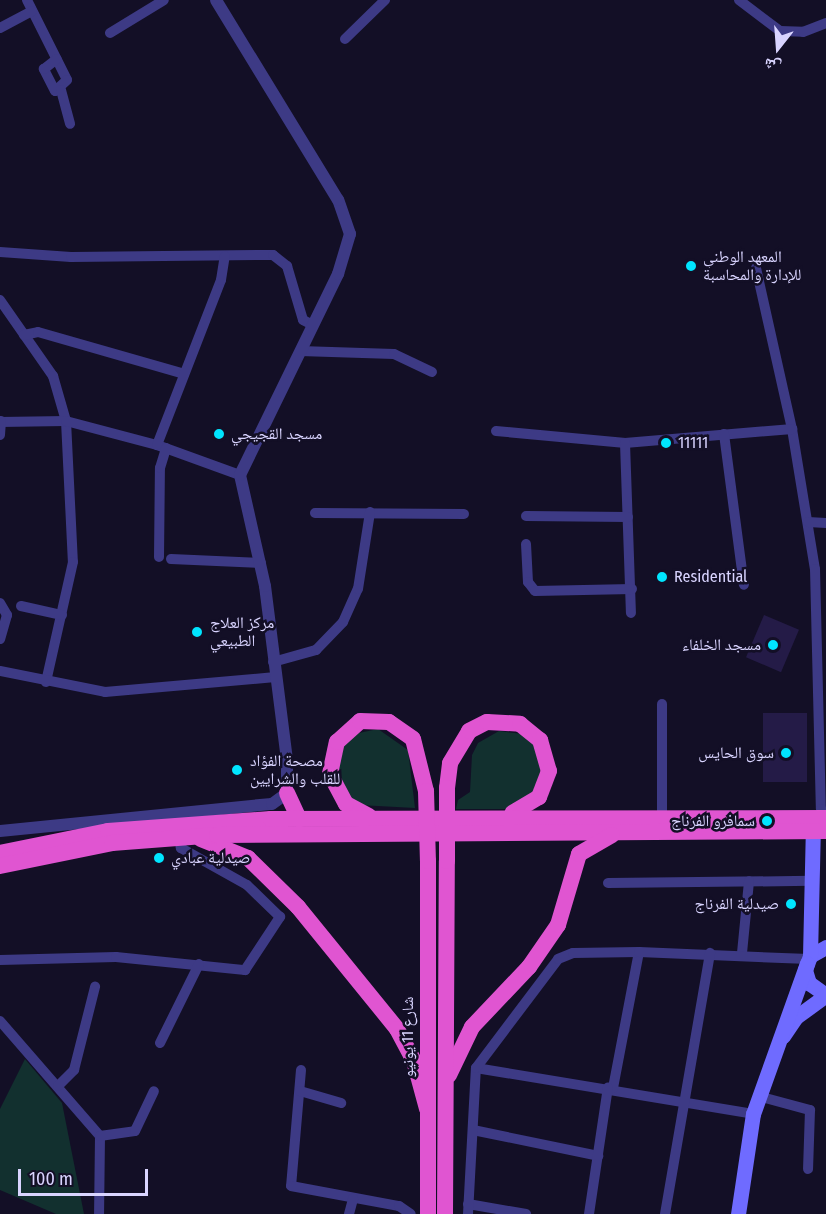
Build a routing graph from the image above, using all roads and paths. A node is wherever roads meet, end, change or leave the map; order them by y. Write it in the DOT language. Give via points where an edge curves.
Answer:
graph roads {
  1 [pos="27,0"];
  2 [pos="164,0"];
  3 [pos="216,0"];
  4 [pos="385,0"];
  5 [pos="739,0"];
  6 [pos="32,11"];
  7 [pos="826,23"];
  8 [pos="0,28"];
  9 [pos="110,33"];
  10 [pos="345,39"];
  11 [pos="57,59"];
  12 [pos="61,90"];
  13 [pos="70,124"];
  14 [pos="0,252"];
  15 [pos="225,256"];
  16 [pos="756,267"];
  17 [pos="0,300"];
  18 [pos="313,325"];
  19 [pos="24,334"];
  20 [pos="300,351"];
  21 [pos="432,372"];
  22 [pos="184,374"];
  23 [pos="66,421"];
  24 [pos="1,422"];
  25 [pos="792,429"];
  26 [pos="496,431"];
  27 [pos="724,434"];
  28 [pos="0,435"];
  29 [pos="625,443"];
  30 [pos="162,446"];
  31 [pos="240,475"];
  32 [pos="370,512"];
  33 [pos="315,513"];
  34 [pos="464,514"];
  35 [pos="526,516"];
  36 [pos="628,518"];
  37 [pos="808,522"];
  38 [pos="826,523"];
  39 [pos="526,544"];
  40 [pos="159,557"];
  41 [pos="171,559"];
  42 [pos="261,563"];
  43 [pos="820,569"];
  44 [pos="744,585"];
  45 [pos="632,589"];
  46 [pos="0,603"];
  47 [pos="21,606"];
  48 [pos="631,613"];
  49 [pos="62,615"];
  50 [pos="0,639"];
  51 [pos="823,642"];
  52 [pos="273,662"];
  53 [pos="0,671"];
  54 [pos="275,677"];
  55 [pos="46,682"];
  56 [pos="662,704"];
  57 [pos="824,712"];
  58 [pos="287,793"];
  59 [pos="504,816"];
  60 [pos="369,817"];
  61 [pos="662,818"];
  62 [pos="299,819"];
  63 [pos="821,820"];
  64 [pos="0,831"];
  65 [pos="625,831"];
  66 [pos="197,837"];
  67 [pos="179,838"];
  68 [pos="0,853"];
  69 [pos="0,866"];
  70 [pos="749,881"];
  71 [pos="811,881"];
  72 [pos="608,883"];
  73 [pos="826,947"];
  74 [pos="639,952"];
  75 [pos="710,953"];
  76 [pos="742,953"];
  77 [pos="809,959"];
  78 [pos="0,960"];
  79 [pos="199,964"];
  80 [pos="95,987"];
  81 [pos="826,995"];
  82 [pos="0,1021"];
  83 [pos="160,1043"];
  84 [pos="476,1068"];
  85 [pos="301,1070"];
  86 [pos="766,1071"];
  87 [pos="58,1086"];
  88 [pos="611,1087"];
  89 [pos="154,1091"];
  90 [pos="300,1091"];
  91 [pos="444,1096"];
  92 [pos="758,1096"];
  93 [pos="686,1101"];
  94 [pos="341,1103"];
  95 [pos="753,1114"];
  96 [pos="433,1116"];
  97 [pos="473,1130"];
  98 [pos="100,1136"];
  99 [pos="598,1156"];
  100 [pos="808,1169"];
  101 [pos="353,1198"];
  102 [pos="468,1209"];
  103 [pos="99,1214"];
  104 [pos="349,1214"];
  105 [pos="411,1214"];
  106 [pos="428,1214"];
  107 [pos="445,1214"];
  108 [pos="526,1214"];
  109 [pos="589,1214"];
  110 [pos="665,1214"];
  111 [pos="738,1214"];
  1 -- 6 [label="street"];
  2 -- 9 [label="street"];
  3 -- 18 [label="street" via="348,222 348,247"];
  4 -- 10 [label="street"];
  5 -- 7 [label="street" via="780,31 803,32"];
  6 -- 8 [label="street"];
  6 -- 11 [label="street"];
  11 -- 12 [label="street" via="67,80"];
  11 -- 12 [label="street" via="44,72 50,88"];
  12 -- 13 [label="street"];
  14 -- 15 [label="street"];
  15 -- 18 [label="street" via="268,254 281,259 303,320"];
  15 -- 22 [label="street" via="221,280"];
  16 -- 25 [label="street"];
  17 -- 19 [label="street"];
  18 -- 20 [label="street"];
  19 -- 22 [label="street" via="38,332"];
  19 -- 23 [label="street" via="53,376"];
  20 -- 21 [label="street" via="394,354"];
  20 -- 31 [label="street"];
  22 -- 30 [label="street"];
  23 -- 24 [label="street"];
  23 -- 30 [label="street"];
  23 -- 49 [label="street" via="73,549"];
  24 -- 28 [label="street"];
  25 -- 27 [label="street"];
  25 -- 37 [label="street"];
  26 -- 29 [label="street"];
  27 -- 29 [label="street"];
  27 -- 44 [label="street"];
  29 -- 36 [label="street"];
  30 -- 31 [label="street"];
  30 -- 40 [label="street"];
  31 -- 42 [label="street"];
  32 -- 33 [label="street"];
  32 -- 34 [label="street"];
  32 -- 52 [label="street" via="358,589 344,622 306,656"];
  35 -- 36 [label="street"];
  36 -- 45 [label="street"];
  37 -- 38 [label="street"];
  37 -- 43 [label="street"];
  39 -- 45 [label="street" via="528,582 536,591"];
  41 -- 42 [label="street"];
  42 -- 52 [label="street"];
  43 -- 51 [label="street"];
  45 -- 48 [label="street"];
  46 -- 50 [label="street" via="7,615"];
  47 -- 49 [label="street"];
  49 -- 55 [label="street"];
  51 -- 57 [label="street"];
  52 -- 54 [label="street"];
  53 -- 55 [label="street"];
  54 -- 55 [label="street" via="142,691"];
  54 -- 58 [label="street"];
  56 -- 61 [label="street"];
  57 -- 63 [label="street"];
  58 -- 62 [label="highway"];
  58 -- 64 [label="street" via="272,804"];
  59 -- 60 [label="highway"];
  59 -- 61 [label="highway"];
  59 -- 91 [label="highway, شارع 11 يونيو, bridge" via="533,804 549,771 540,740 520,724 487,722 469,731 450,763 447,788"];
  60 -- 62 [label="highway"];
  60 -- 96 [label="highway, شارع 11 يونيو, bridge" via="346,804 330,774 337,742 360,721 388,722 413,739 426,791"];
  61 -- 63 [label="highway"];
  62 -- 68 [label="highway" via="108,831"];
  63 -- 65 [label="highway"];
  63 -- 71 [label="main road"];
  65 -- 66 [label="highway"];
  65 -- 91 [label="highway" via="589,844 579,854 558,925 529,967 467,1034 451,1063"];
  66 -- 67 [label="highway"];
  66 -- 96 [label="highway" via="249,858 298,907 398,1029 414,1060"];
  67 -- 69 [label="highway" via="112,843"];
  67 -- 79 [label="street" via="182,848 247,885 280,917 245,970"];
  70 -- 71 [label="street"];
  70 -- 72 [label="street"];
  70 -- 76 [label="street"];
  71 -- 77 [label="main road"];
  73 -- 77 [label="main road"];
  74 -- 75 [label="street"];
  74 -- 84 [label="street" via="573,952 558,959"];
  74 -- 88 [label="street"];
  75 -- 76 [label="street"];
  75 -- 93 [label="street"];
  76 -- 77 [label="street"];
  77 -- 81 [label="main road" via="809,983"];
  77 -- 86 [label="main road"];
  78 -- 79 [label="street" via="116,957"];
  79 -- 83 [label="street"];
  80 -- 87 [label="street" via="74,1070"];
  81 -- 86 [label="main road" via="790,1023"];
  82 -- 87 [label="street"];
  84 -- 88 [label="street"];
  84 -- 97 [label="street"];
  85 -- 90 [label="street"];
  86 -- 92 [label="main road"];
  87 -- 98 [label="street"];
  88 -- 93 [label="street"];
  88 -- 99 [label="street"];
  89 -- 98 [label="street" via="135,1131"];
  90 -- 94 [label="street"];
  90 -- 101 [label="street" via="291,1186"];
  91 -- 96 [label="highway, شارع 11 يونيو"];
  92 -- 95 [label="main road"];
  92 -- 100 [label="street" via="810,1110"];
  93 -- 95 [label="street"];
  93 -- 110 [label="street"];
  95 -- 111 [label="main road"];
  96 -- 106 [label="highway, شارع 11 يونيو"];
  96 -- 107 [label="highway, شارع 11 يونيو"];
  97 -- 99 [label="street"];
  97 -- 102 [label="street"];
  98 -- 103 [label="street"];
  99 -- 109 [label="street"];
  101 -- 104 [label="street"];
  101 -- 105 [label="street" via="399,1206"];
  102 -- 108 [label="street"];
}
